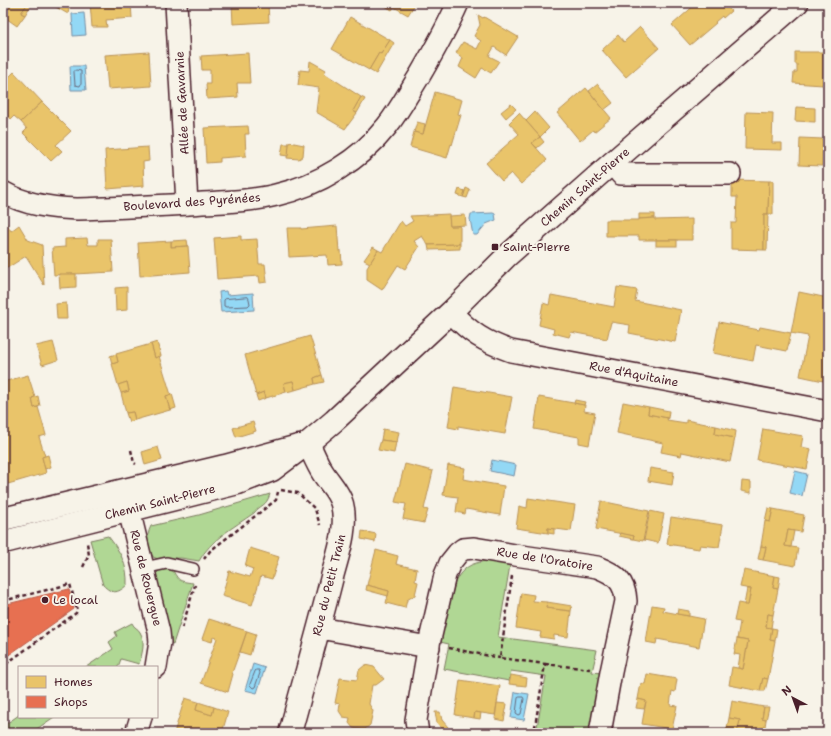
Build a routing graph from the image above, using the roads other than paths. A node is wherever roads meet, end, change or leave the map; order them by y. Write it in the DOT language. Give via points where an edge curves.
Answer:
graph roads {
  1 [pos="176,3"];
  2 [pos="458,3"];
  3 [pos="797,3"];
  4 [pos="612,163"];
  5 [pos="730,174"];
  6 [pos="3,192"];
  7 [pos="187,204"];
  8 [pos="451,312"];
  9 [pos="828,411"];
  10 [pos="308,443"];
  11 [pos="123,490"];
  12 [pos="129,510"];
  13 [pos="3,519"];
  14 [pos="3,541"];
  15 [pos="144,568"];
  16 [pos="196,570"];
  17 [pos="319,628"];
  18 [pos="429,645"];
  19 [pos="156,666"];
  20 [pos="141,718"];
  21 [pos="136,733"];
  22 [pos="290,733"];
  23 [pos="418,733"];
  24 [pos="600,733"];
  1 -- 7 [label="street, Allée de Gavarnie"];
  2 -- 7 [label="street, Boulevard des Pyrénées" via="448,26 398,111 374,140 349,161 334,172 277,195"];
  3 -- 4 [label="main road, Chemin Saint-Pierre"];
  4 -- 5 [label="street" via="621,174"];
  4 -- 8 [label="main road, Chemin Saint-Pierre" via="507,256"];
  6 -- 7 [label="street, Boulevard des Pyrénées" via="52,208"];
  8 -- 9 [label="street, Rue d'Aquitaine" via="473,333 511,351"];
  8 -- 10 [label="main road, Chemin Saint-Pierre" via="334,422"];
  10 -- 11 [label="main road, Chemin Saint-Pierre"];
  10 -- 12 [label="main road, Chemin Saint-Pierre" via="272,470 238,482"];
  10 -- 17 [label="main road, Rue du Petit Train" via="324,474 335,488 343,513 342,537"];
  11 -- 12 [label="street, Rue de Rouergue"];
  11 -- 13 [label="main road, Chemin Saint-Pierre"];
  12 -- 14 [label="main road, Chemin Saint-Pierre"];
  12 -- 15 [label="street, Rue de Rouergue"];
  15 -- 16 [label="lane" via="167,563"];
  15 -- 19 [label="street, Rue de Rouergue" via="159,632"];
  17 -- 18 [label="street"];
  17 -- 22 [label="main road, Rue du Petit Train"];
  18 -- 23 [label="street, Rue de l'Oratoire" via="416,720"];
  18 -- 24 [label="street, Rue de l'Oratoire" via="445,575 454,558 463,549 474,548 597,567 609,572 622,583 626,601"];
  20 -- 21 [label="street"];
}
